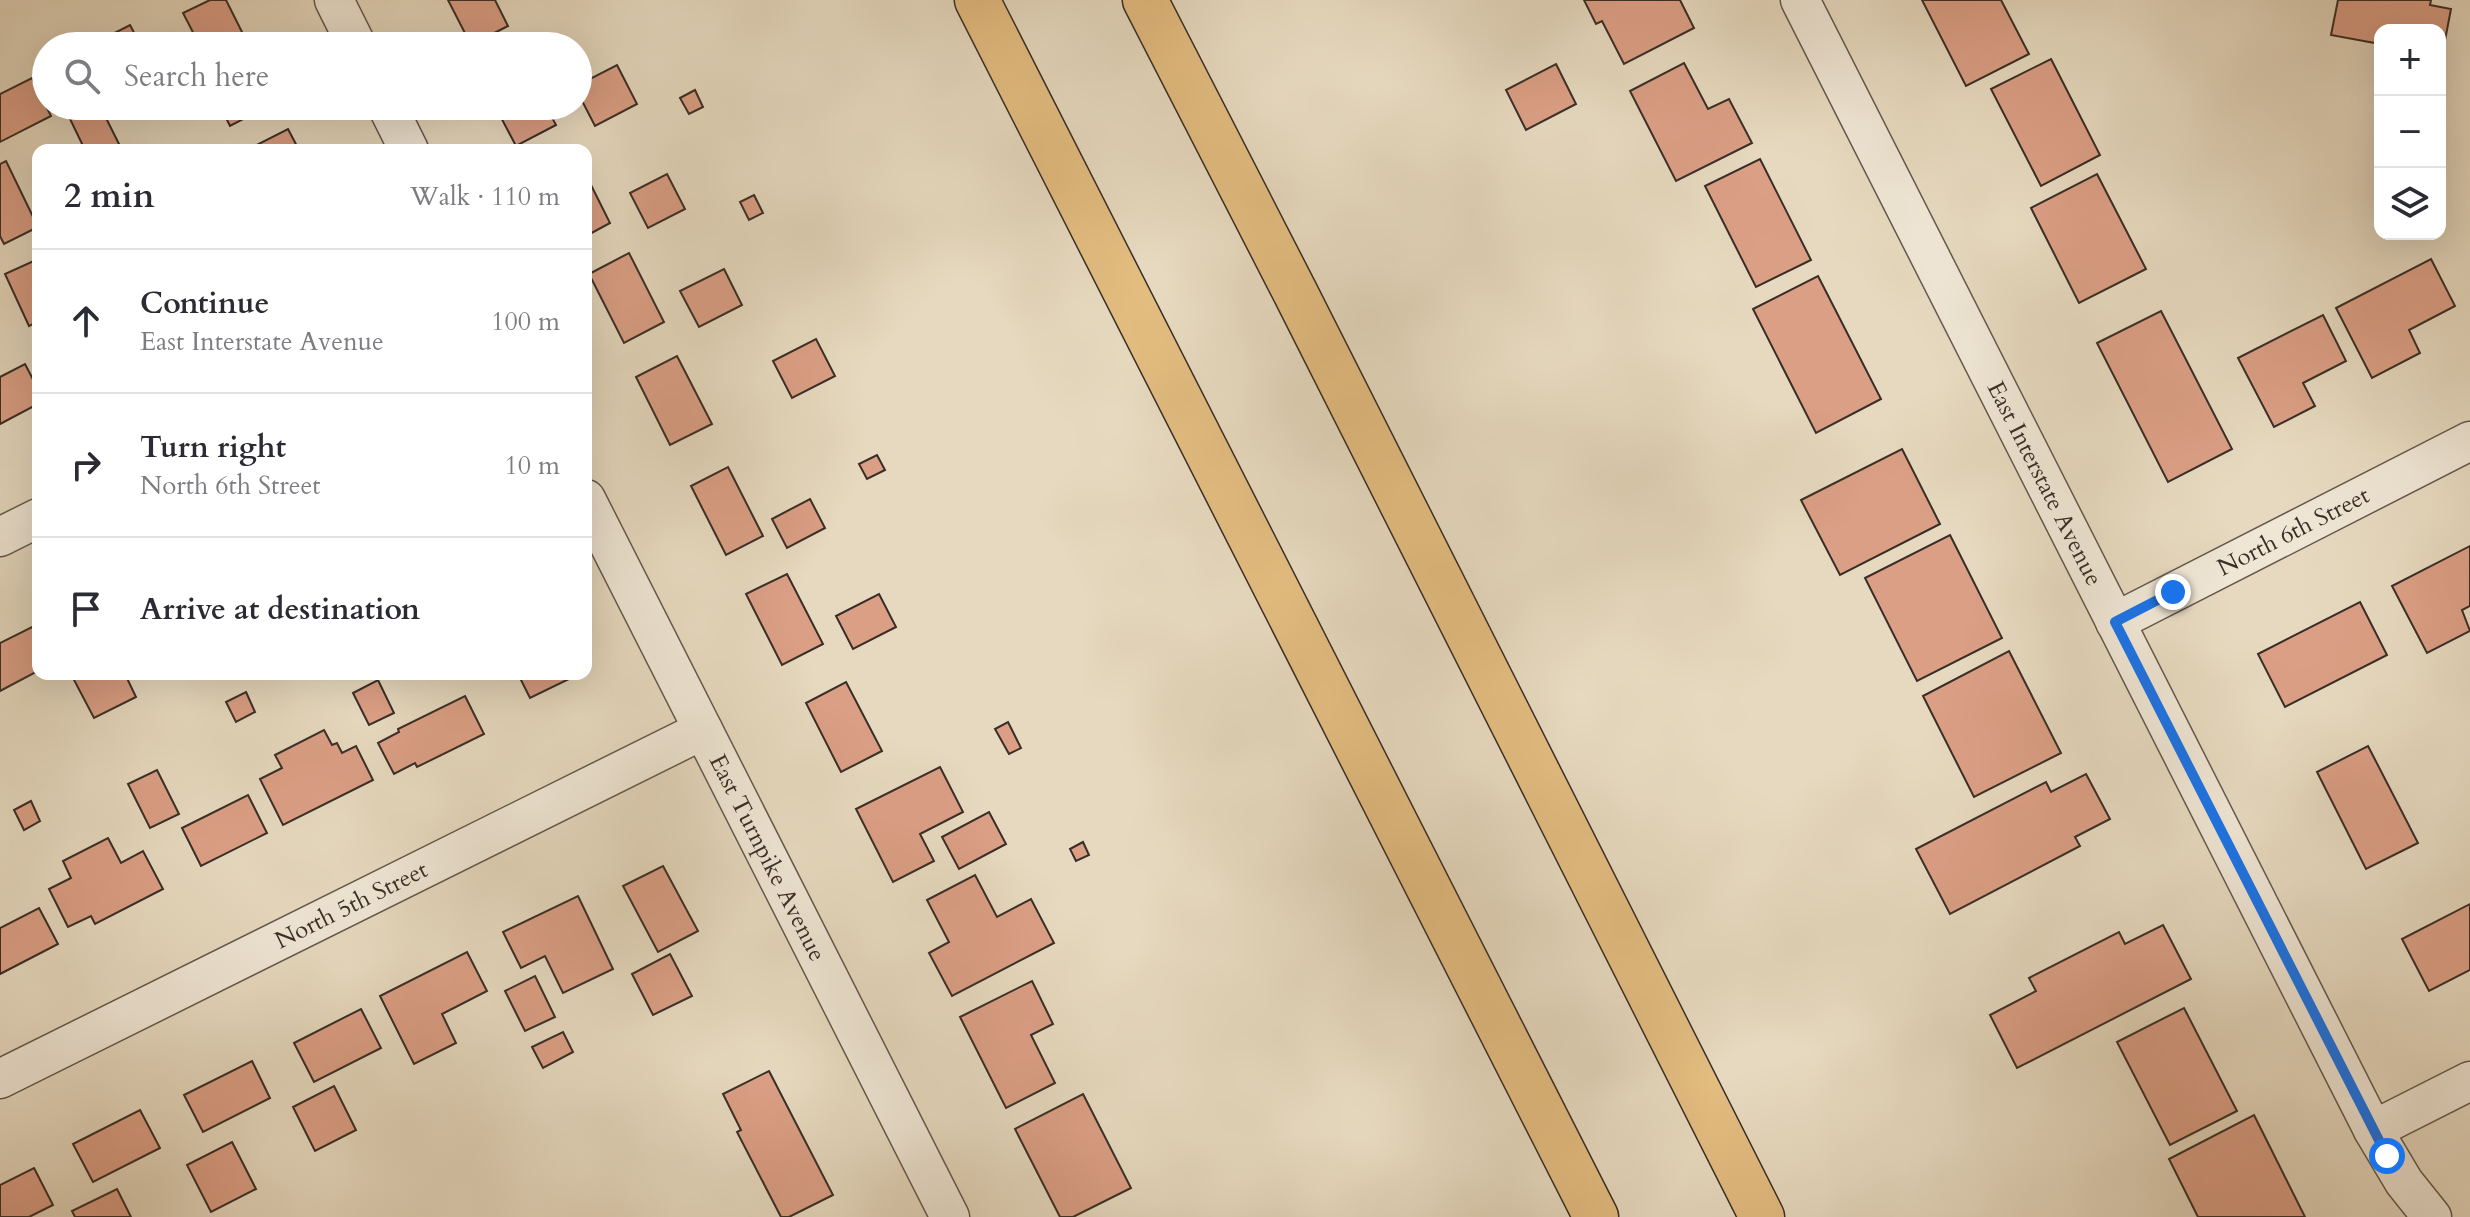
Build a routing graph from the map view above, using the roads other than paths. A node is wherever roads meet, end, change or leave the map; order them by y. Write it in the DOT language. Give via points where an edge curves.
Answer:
graph roads {
  1 [pos="334,0"];
  2 [pos="977,0"];
  3 [pos="1145,0"];
  4 [pos="1800,0"];
  5 [pos="350,32"];
  6 [pos="394,120"];
  7 [pos="406,144"];
  8 [pos="2470,441"];
  9 [pos="592,511"];
  10 [pos="32,521"];
  11 [pos="0,537"];
  12 [pos="2115,622"];
  13 [pos="703,730"];
  14 [pos="0,1079"];
  15 [pos="2470,1081"];
  16 [pos="2373,1130"];
  17 [pos="950,1217"];
  18 [pos="1596,1217"];
  19 [pos="1762,1217"];
  20 [pos="2432,1217"];
  1 -- 5 [label="street"];
  2 -- 18 [label="highway"];
  3 -- 19 [label="highway"];
  4 -- 12 [label="street, East Interstate Avenue"];
  6 -- 7 [label="street"];
  8 -- 12 [label="street, North 6th Street"];
  9 -- 13 [label="street, East Turnpike Avenue"];
  10 -- 11 [label="street"];
  12 -- 16 [label="street, East Interstate Avenue"];
  13 -- 14 [label="street, North 5th Street"];
  13 -- 17 [label="street, East Turnpike Avenue"];
  15 -- 16 [label="street"];
  16 -- 20 [label="street, East Interstate Avenue"];
}
